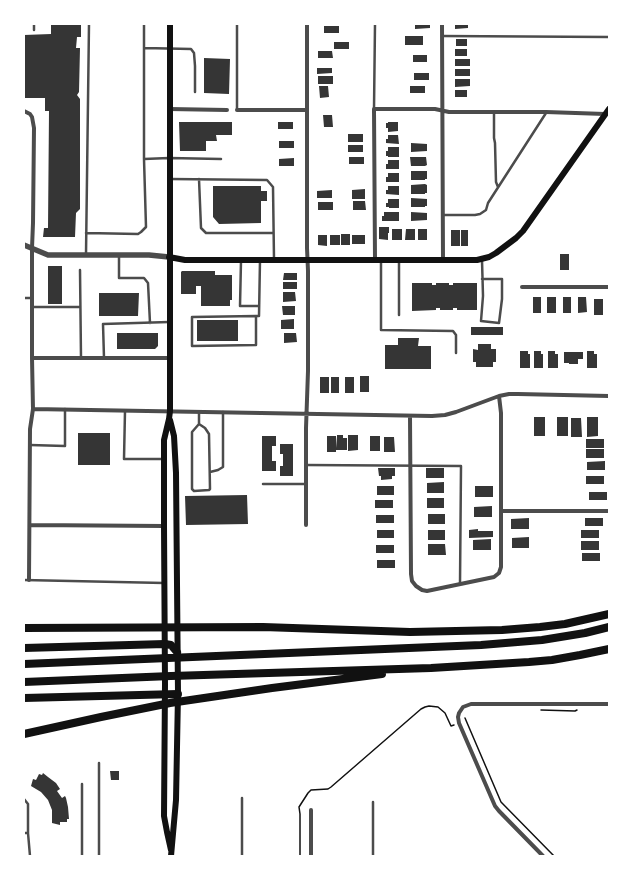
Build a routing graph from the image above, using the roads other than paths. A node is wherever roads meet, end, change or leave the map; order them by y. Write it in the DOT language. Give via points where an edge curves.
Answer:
graph roads {
  1 [pos="34,24"];
  2 [pos="89,24"];
  3 [pos="144,24"];
  4 [pos="170,24"];
  5 [pos="237,24"];
  6 [pos="306,24"];
  7 [pos="375,24"];
  8 [pos="442,24"];
  9 [pos="34,30"];
  10 [pos="442,36"];
  11 [pos="609,36"];
  12 [pos="144,48"];
  13 [pos="169,48"];
  14 [pos="195,92"];
  15 [pos="169,109"];
  16 [pos="374,109"];
  17 [pos="227,110"];
  18 [pos="237,110"];
  19 [pos="306,110"];
  20 [pos="442,110"];
  21 [pos="24,111"];
  22 [pos="494,112"];
  23 [pos="546,112"];
  24 [pos="607,112"];
  25 [pos="169,158"];
  26 [pos="144,159"];
  27 [pos="221,159"];
  28 [pos="169,178"];
  29 [pos="199,179"];
  30 [pos="498,187"];
  31 [pos="442,215"];
  32 [pos="86,233"];
  33 [pos="273,233"];
  34 [pos="24,245"];
  35 [pos="32,248"];
  36 [pos="24,250"];
  37 [pos="86,255"];
  38 [pos="119,255"];
  39 [pos="169,257"];
  40 [pos="482,259"];
  41 [pos="241,260"];
  42 [pos="260,260"];
  43 [pos="274,260"];
  44 [pos="307,260"];
  45 [pos="378,260"];
  46 [pos="399,260"];
  47 [pos="443,260"];
  48 [pos="80,270"];
  49 [pos="482,279"];
  50 [pos="522,287"];
  51 [pos="609,287"];
  52 [pos="24,298"];
  53 [pos="32,298"];
  54 [pos="259,306"];
  55 [pos="32,307"];
  56 [pos="80,307"];
  57 [pos="400,315"];
  58 [pos="256,316"];
  59 [pos="169,322"];
  60 [pos="150,323"];
  61 [pos="456,353"];
  62 [pos="32,358"];
  63 [pos="81,358"];
  64 [pos="104,358"];
  65 [pos="169,358"];
  66 [pos="499,396"];
  67 [pos="609,396"];
  68 [pos="33,409"];
  69 [pos="65,409"];
  70 [pos="125,410"];
  71 [pos="170,411"];
  72 [pos="199,412"];
  73 [pos="223,412"];
  74 [pos="307,414"];
  75 [pos="410,416"];
  76 [pos="169,419"];
  77 [pos="199,424"];
  78 [pos="30,445"];
  79 [pos="164,459"];
  80 [pos="306,465"];
  81 [pos="411,466"];
  82 [pos="210,472"];
  83 [pos="263,484"];
  84 [pos="306,484"];
  85 [pos="24,500"];
  86 [pos="30,500"];
  87 [pos="501,511"];
  88 [pos="609,512"];
  89 [pos="30,525"];
  90 [pos="306,525"];
  91 [pos="164,526"];
  92 [pos="24,580"];
  93 [pos="29,580"];
  94 [pos="165,583"];
  95 [pos="460,584"];
  96 [pos="609,614"];
  97 [pos="24,628"];
  98 [pos="609,628"];
  99 [pos="165,644"];
  100 [pos="24,648"];
  101 [pos="609,649"];
  102 [pos="177,652"];
  103 [pos="24,664"];
  104 [pos="431,668"];
  105 [pos="24,682"];
  106 [pos="165,694"];
  107 [pos="178,694"];
  108 [pos="24,698"];
  109 [pos="609,704"];
  110 [pos="24,735"];
  111 [pos="99,763"];
  112 [pos="82,784"];
  113 [pos="242,798"];
  114 [pos="24,800"];
  115 [pos="373,802"];
  116 [pos="311,810"];
  117 [pos="24,833"];
  118 [pos="28,833"];
  119 [pos="171,853"];
  120 [pos="30,856"];
  121 [pos="82,856"];
  122 [pos="99,856"];
  123 [pos="242,856"];
  124 [pos="311,856"];
  125 [pos="373,856"];
  126 [pos="543,856"];
  1 -- 9 [label="lane"];
  2 -- 32 [label="lane"];
  3 -- 12 [label="lane"];
  4 -- 13 [label="main road"];
  5 -- 18 [label="lane"];
  6 -- 19 [label="street"];
  7 -- 16 [label="lane"];
  8 -- 10 [label="street"];
  10 -- 11 [label="lane"];
  10 -- 20 [label="street"];
  12 -- 13 [label="lane"];
  12 -- 26 [label="lane"];
  13 -- 14 [label="lane" via="191,48 194,53"];
  13 -- 15 [label="main road"];
  15 -- 17 [label="street"];
  15 -- 25 [label="main road"];
  16 -- 20 [label="street"];
  16 -- 45 [label="street"];
  18 -- 19 [label="street"];
  19 -- 44 [label="street"];
  20 -- 22 [label="street"];
  20 -- 31 [label="street"];
  21 -- 35 [label="street" via="32,117 34,128"];
  22 -- 23 [label="street"];
  22 -- 30 [label="lane"];
  23 -- 24 [label="street"];
  23 -- 30 [label="lane"];
  24 -- 40 [label="main road" via="523,231 489,258"];
  25 -- 26 [label="lane"];
  25 -- 27 [label="lane"];
  25 -- 28 [label="main road"];
  26 -- 32 [label="lane" via="146,227 138,234"];
  28 -- 29 [label="lane"];
  28 -- 39 [label="main road"];
  29 -- 33 [label="lane" via="201,228 206,233"];
  29 -- 33 [label="lane" via="267,180 273,187"];
  30 -- 31 [label="lane" via="486,210 480,214"];
  31 -- 47 [label="street"];
  32 -- 37 [label="lane"];
  33 -- 43 [label="lane"];
  34 -- 35 [label="street"];
  35 -- 36 [label="lane"];
  35 -- 37 [label="street" via="48,255"];
  35 -- 53 [label="street"];
  37 -- 38 [label="street"];
  38 -- 39 [label="street"];
  38 -- 60 [label="lane" via="119,278 144,278 148,283"];
  39 -- 41 [label="main road" via="185,260"];
  39 -- 59 [label="main road"];
  40 -- 47 [label="main road"];
  40 -- 49 [label="lane"];
  41 -- 42 [label="main road"];
  41 -- 54 [label="lane" via="240,306"];
  42 -- 43 [label="main road"];
  42 -- 54 [label="lane"];
  43 -- 44 [label="main road"];
  44 -- 45 [label="main road"];
  44 -- 74 [label="street"];
  45 -- 46 [label="main road"];
  45 -- 61 [label="lane" via="381,330 453,331 456,335"];
  46 -- 47 [label="main road"];
  46 -- 57 [label="lane"];
  48 -- 56 [label="lane"];
  49 -- 49 [label="lane" via="480,321 499,323 502,279"];
  50 -- 51 [label="street"];
  52 -- 53 [label="lane"];
  53 -- 55 [label="street"];
  54 -- 58 [label="lane" via="259,316"];
  55 -- 56 [label="lane"];
  55 -- 62 [label="street"];
  56 -- 63 [label="lane"];
  58 -- 58 [label="lane" via="192,317 192,346 256,345"];
  59 -- 60 [label="lane"];
  59 -- 65 [label="main road"];
  60 -- 64 [label="lane" via="103,324"];
  62 -- 63 [label="street"];
  62 -- 68 [label="street"];
  63 -- 64 [label="street"];
  64 -- 65 [label="street"];
  65 -- 71 [label="main road"];
  66 -- 67 [label="street"];
  66 -- 75 [label="street" via="445,415"];
  66 -- 87 [label="street"];
  68 -- 69 [label="street"];
  68 -- 78 [label="street"];
  69 -- 70 [label="street"];
  69 -- 78 [label="lane" via="65,446"];
  70 -- 71 [label="street"];
  70 -- 79 [label="lane" via="124,459"];
  71 -- 72 [label="street"];
  71 -- 76 [label="main road"];
  72 -- 73 [label="street"];
  72 -- 77 [label="lane"];
  73 -- 74 [label="street"];
  73 -- 82 [label="lane" via="223,467"];
  74 -- 75 [label="street"];
  74 -- 80 [label="street"];
  75 -- 81 [label="street"];
  76 -- 79 [label="main road" via="164,440"];
  76 -- 102 [label="main road" via="174,436 176,473"];
  77 -- 82 [label="lane" via="210,434"];
  77 -- 82 [label="lane" via="192,432 194,491 210,489"];
  78 -- 86 [label="street"];
  79 -- 91 [label="main road"];
  80 -- 81 [label="lane"];
  80 -- 84 [label="street"];
  81 -- 95 [label="street" via="412,581 418,588 427,591"];
  81 -- 95 [label="lane" via="461,466"];
  83 -- 84 [label="lane"];
  84 -- 90 [label="street"];
  85 -- 86 [label="lane"];
  86 -- 89 [label="street"];
  87 -- 88 [label="street"];
  87 -- 95 [label="street" via="499,573 494,577"];
  89 -- 91 [label="street"];
  89 -- 93 [label="street"];
  91 -- 94 [label="main road"];
  92 -- 93 [label="lane"];
  93 -- 94 [label="lane"];
  94 -- 99 [label="main road"];
  96 -- 97 [label="highway" via="566,624 494,630 410,632 263,627"];
  98 -- 103 [label="highway" via="542,640 481,645"];
  99 -- 100 [label="highway"];
  99 -- 102 [label="highway" via="171,645"];
  99 -- 106 [label="main road"];
  101 -- 104 [label="highway" via="544,660"];
  102 -- 107 [label="main road"];
  104 -- 105 [label="highway"];
  104 -- 110 [label="highway" via="226,694 130,711"];
  106 -- 107 [label="highway"];
  106 -- 108 [label="highway"];
  106 -- 119 [label="main road" via="164,816"];
  107 -- 119 [label="main road" via="176,800"];
  109 -- 126 [label="street" via="471,704 466,705 458,717 495,806"];
  111 -- 122 [label="lane"];
  112 -- 121 [label="lane"];
  113 -- 123 [label="lane"];
  114 -- 118 [label="lane" via="28,804"];
  115 -- 125 [label="lane"];
  116 -- 124 [label="street"];
  117 -- 118 [label="lane"];
  118 -- 120 [label="lane"];
}
